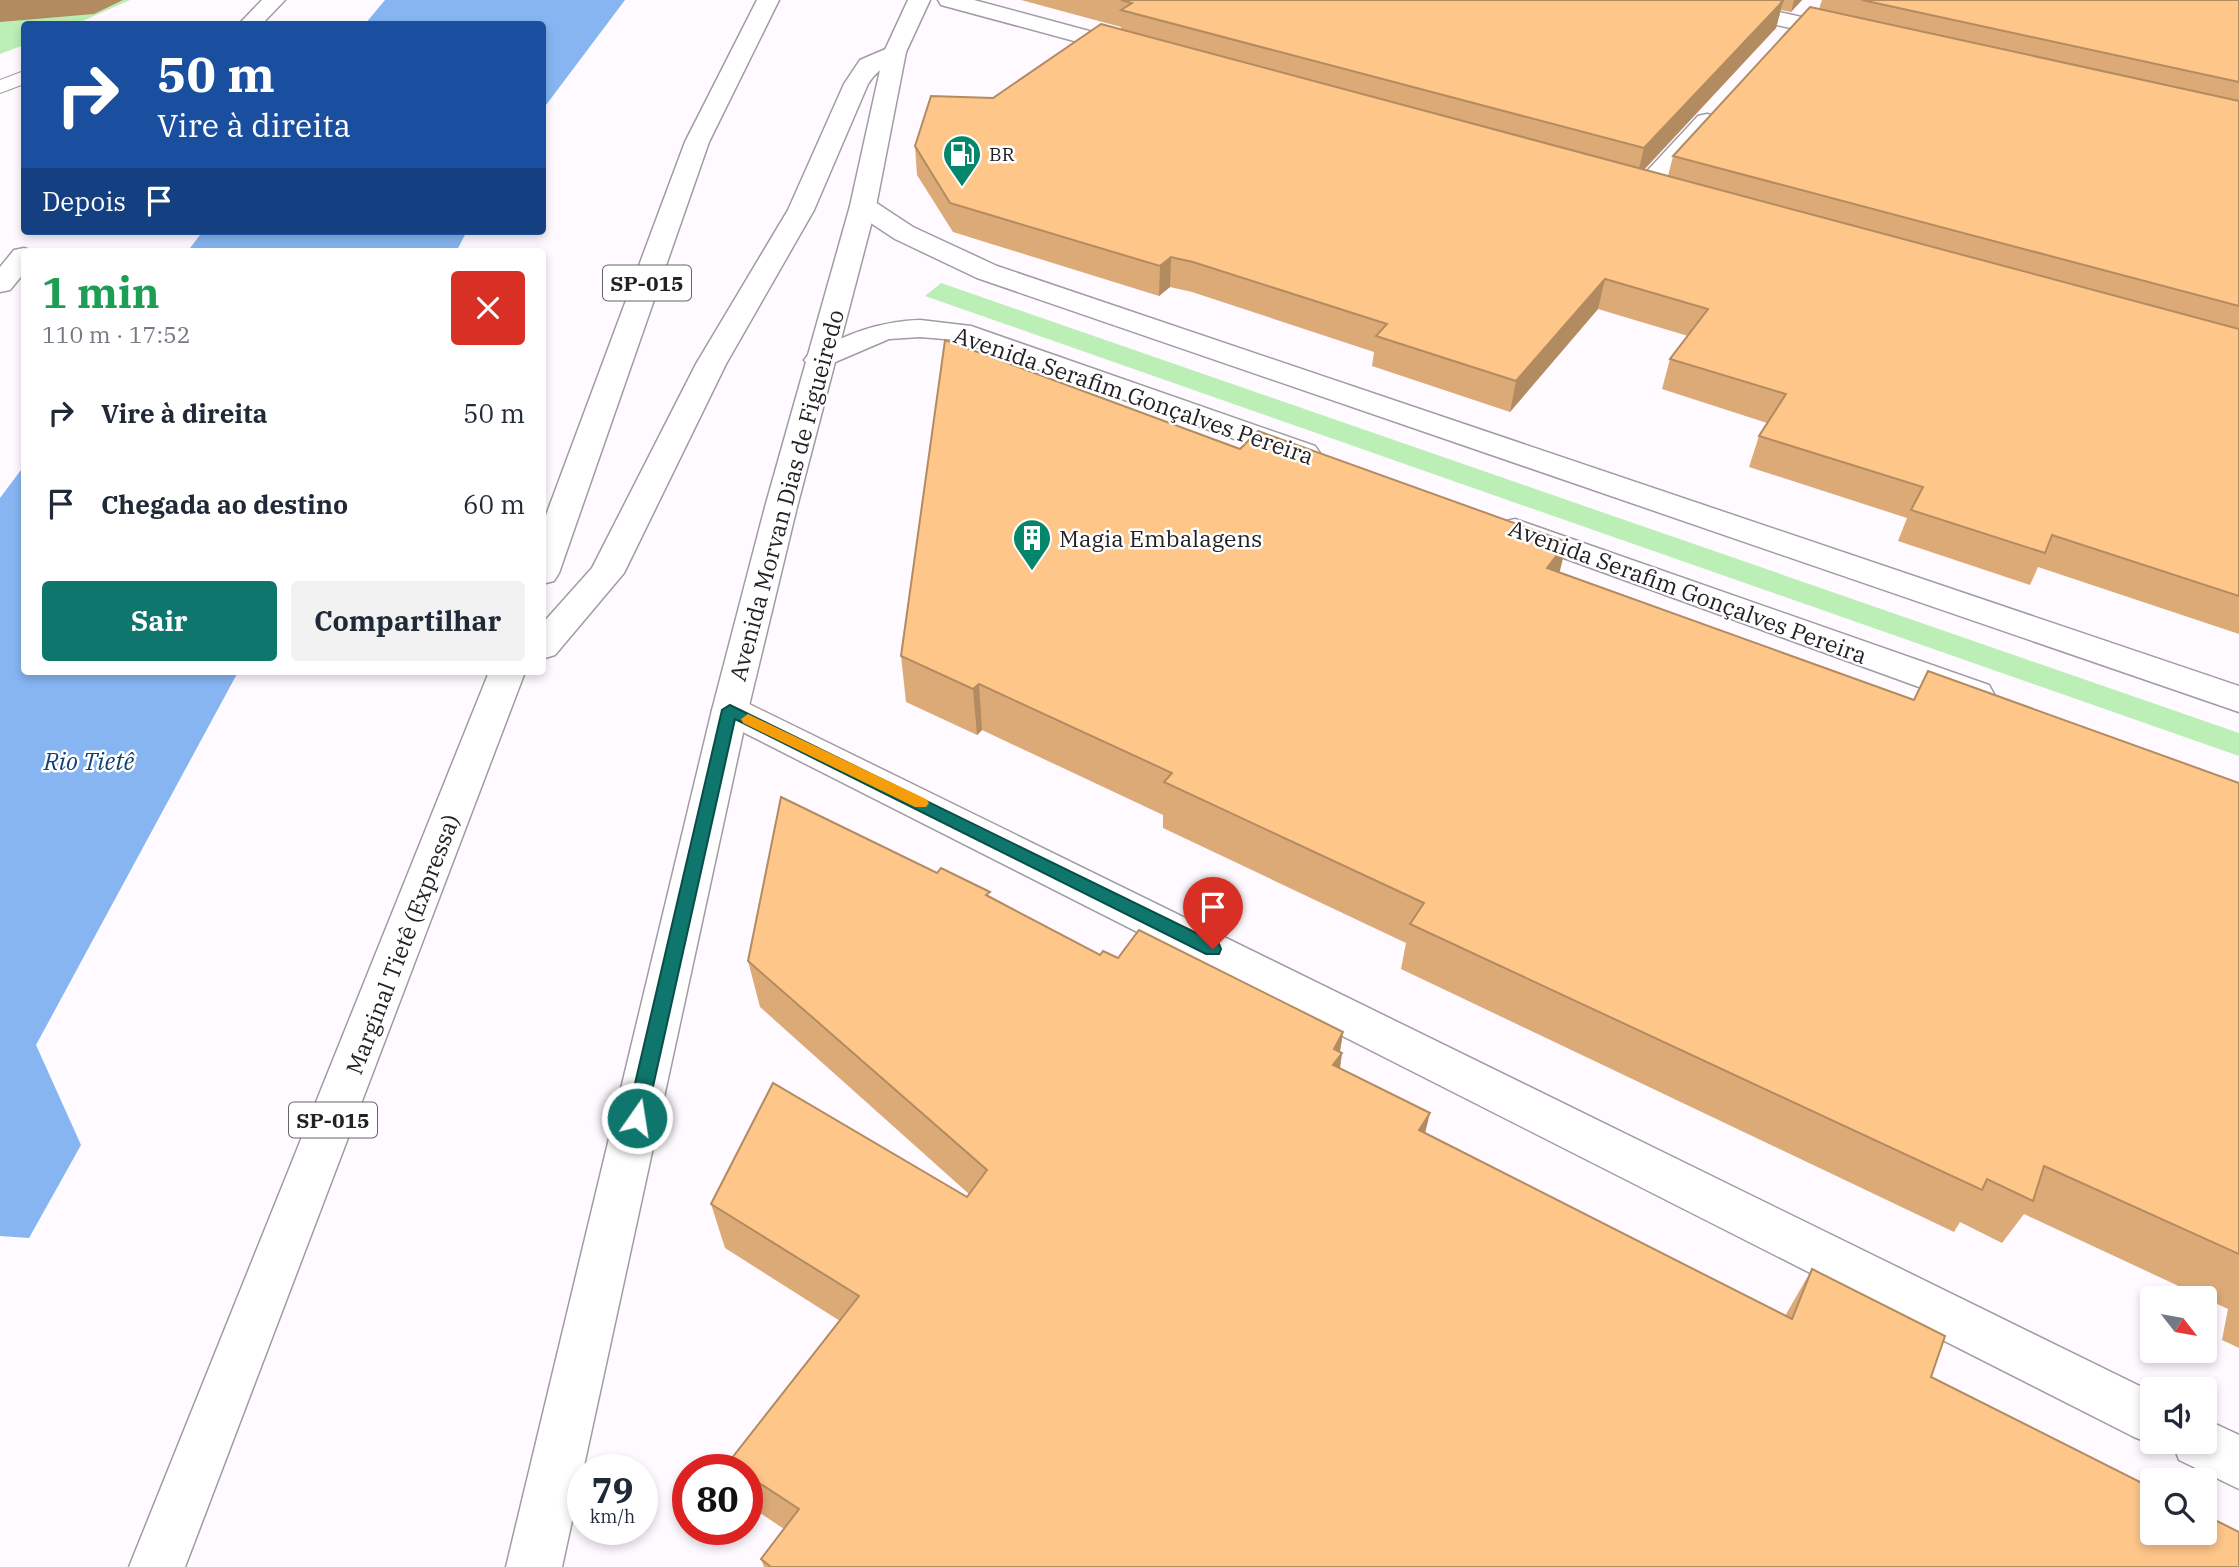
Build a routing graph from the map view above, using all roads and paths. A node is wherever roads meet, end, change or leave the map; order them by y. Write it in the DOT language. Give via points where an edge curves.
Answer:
graph roads {
  1 [pos="274,0"];
  2 [pos="768,0"];
  3 [pos="919,0"];
  4 [pos="949,0"];
  5 [pos="1696,0"];
  6 [pos="1817,0"];
  7 [pos="253,21"];
  8 [pos="1798,22"];
  9 [pos="1865,38"];
  10 [pos="1780,42"];
  11 [pos="895,52"];
  12 [pos="1150,55"];
  13 [pos="21,78"];
  14 [pos="0,87"];
  15 [pos="1726,101"];
  16 [pos="1617,182"];
  17 [pos="1644,189"];
  18 [pos="1670,196"];
  19 [pos="863,206"];
  20 [pos="21,260"];
  21 [pos="0,284"];
  22 [pos="820,360"];
  23 [pos="1330,462"];
  24 [pos="1488,519"];
  25 [pos="546,562"];
  26 [pos="546,642"];
  27 [pos="508,681"];
  28 [pos="2239,699"];
  29 [pos="2002,704"];
  30 [pos="730,710"];
  31 [pos="2140,1413"];
  32 [pos="2217,1452"];
  33 [pos="2239,1463"];
  34 [pos="542,1562"];
  35 [pos="156,1567"];
  1 -- 7 [label="main road"];
  2 -- 25 [label="main road, SP-015" via="697,142"];
  3 -- 11 [label="main road, Avenida Morvan Dias de Figueiredo"];
  4 -- 12 [label="main road"];
  5 -- 8 [label="main road"];
  6 -- 8 [label="main road"];
  8 -- 9 [label="main road"];
  8 -- 10 [label="main road"];
  11 -- 19 [label="main road, Avenida Morvan Dias de Figueiredo"];
  11 -- 26 [label="main road" via="868,65 856,84 801,210 710,364 607,573"];
  13 -- 14 [label="lane"];
  15 -- 17 [label="main road"];
  16 -- 17 [label="main road"];
  17 -- 18 [label="main road"];
  19 -- 22 [label="main road, Avenida Morvan Dias de Figueiredo"];
  19 -- 28 [label="main road" via="904,233 987,272"];
  20 -- 21 [label="main road"];
  22 -- 23 [label="main road, Avenida Serafim Gonçalves Pereira" via="854,341 890,329 961,331"];
  22 -- 30 [label="main road, Avenida Morvan Dias de Figueiredo"];
  24 -- 29 [label="main road, Avenida Serafim Gonçalves Pereira"];
  27 -- 35 [label="main road, Marginal Tietê (Expressa) / SP-015"];
  30 -- 31 [label="main road"];
  30 -- 34 [label="main road, Avenida Morvan Dias de Figueiredo"];
  32 -- 33 [label="main road"];
}
